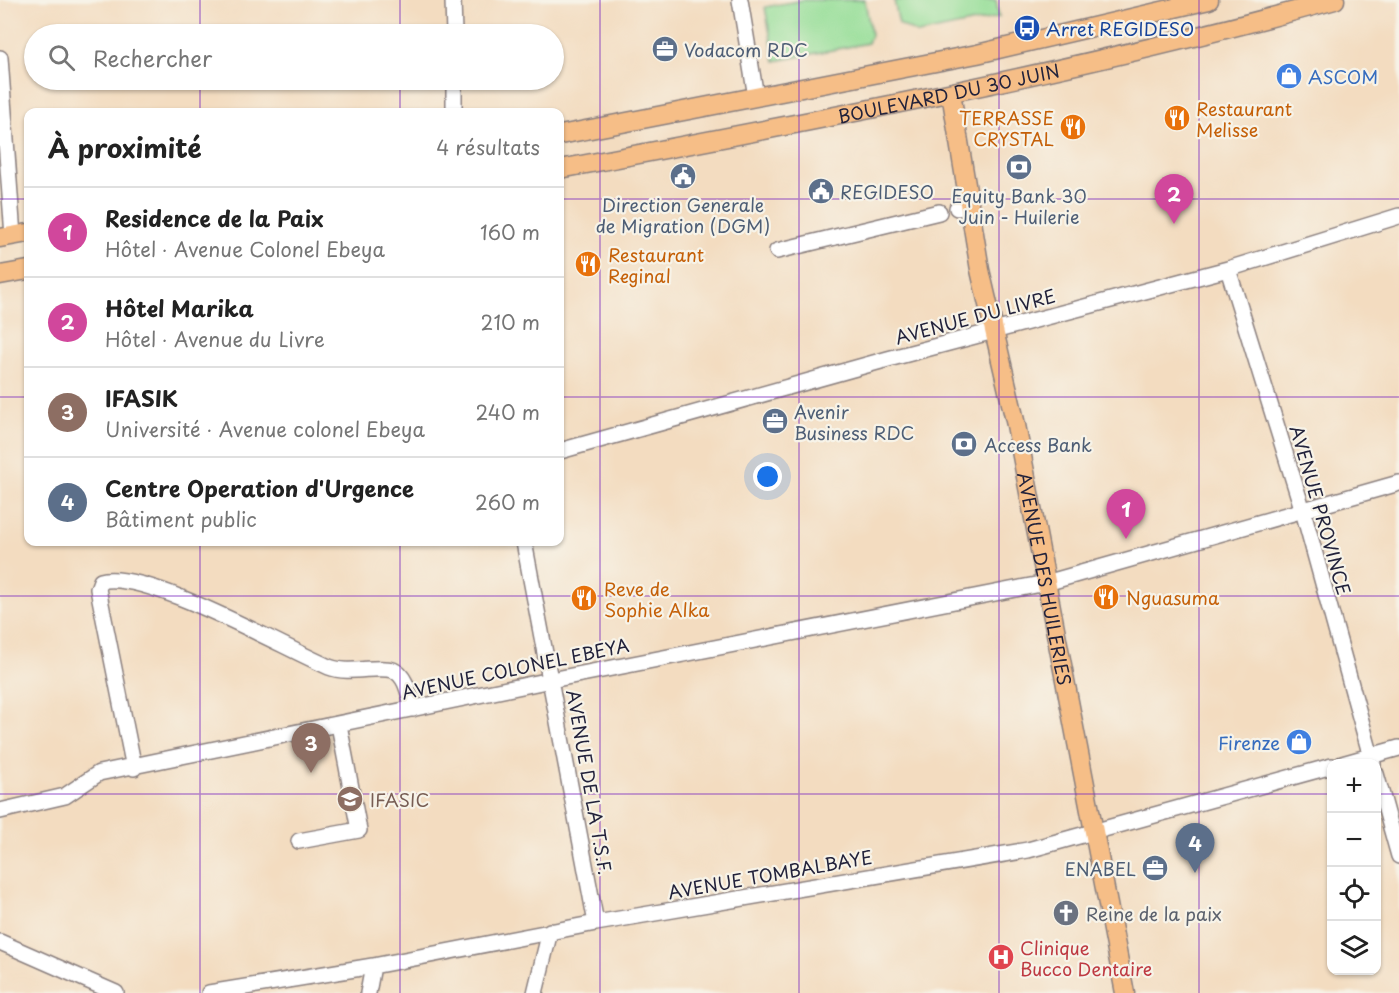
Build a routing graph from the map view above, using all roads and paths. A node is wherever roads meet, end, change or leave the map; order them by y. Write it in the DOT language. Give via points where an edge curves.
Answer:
graph roads {
  1 [pos="453,0"];
  2 [pos="740,0"];
  3 [pos="1209,0"];
  4 [pos="1335,0"];
  5 [pos="454,24"];
  6 [pos="0,58"];
  7 [pos="454,90"];
  8 [pos="951,93"];
  9 [pos="756,97"];
  10 [pos="454,108"];
  11 [pos="564,134"];
  12 [pos="564,168"];
  13 [pos="939,212"];
  14 [pos="1399,216"];
  15 [pos="14,236"];
  16 [pos="777,251"];
  17 [pos="1228,269"];
  18 [pos="24,271"];
  19 [pos="0,275"];
  20 [pos="994,330"];
  21 [pos="564,450"];
  22 [pos="1399,483"];
  23 [pos="1303,511"];
  24 [pos="525,546"];
  25 [pos="1046,583"];
  26 [pos="551,680"];
  27 [pos="413,709"];
  28 [pos="339,725"];
  29 [pos="1399,747"];
  30 [pos="1372,759"];
  31 [pos="1327,767"];
  32 [pos="134,768"];
  33 [pos="1381,789"];
  34 [pos="0,811"];
  35 [pos="1094,833"];
  36 [pos="299,841"];
  37 [pos="1399,856"];
  38 [pos="596,923"];
  39 [pos="550,932"];
  40 [pos="0,942"];
  41 [pos="373,966"];
  42 [pos="114,992"];
  43 [pos="209,993"];
  44 [pos="368,993"];
  45 [pos="535,993"];
  46 [pos="1125,993"];
  1 -- 5 [label="street"];
  2 -- 9 [label="street"];
  3 -- 9 [label="main road, BOULEVARD DU 30 JUIN" via="977,54"];
  4 -- 8 [label="main road, BOULEVARD DU 30 JUIN" via="1213,34"];
  6 -- 15 [label="street"];
  7 -- 10 [label="street"];
  8 -- 12 [label="main road, BOULEVARD DU 30 JUIN"];
  8 -- 20 [label="main road, AVENUE DES HUILERIES" via="963,207"];
  9 -- 11 [label="main road, BOULEVARD DU 30 JUIN"];
  13 -- 16 [label="street"];
  14 -- 17 [label="street, AVENUE DU LIVRE"];
  17 -- 20 [label="street, AVENUE DU LIVRE"];
  17 -- 23 [label="street, AVENUE PROVINCE"];
  18 -- 19 [label="main road"];
  20 -- 21 [label="street, AVENUE DU LIVRE"];
  20 -- 25 [label="main road, AVENUE DES HUILERIES"];
  22 -- 23 [label="street"];
  23 -- 25 [label="street"];
  23 -- 30 [label="street, AVENUE PROVINCE"];
  24 -- 26 [label="street, AVENUE DE LA T.S.F."];
  25 -- 26 [label="street, AVENUE COLONEL EBEYA"];
  25 -- 35 [label="main road, AVENUE DES HUILERIES"];
  26 -- 27 [label="street, AVENUE COLONEL EBEYA"];
  26 -- 38 [label="street, AVENUE DE LA T.S.F."];
  27 -- 28 [label="street, AVENUE COLONEL EBEYA"];
  27 -- 32 [label="street" via="404,680 393,670 333,668 247,626 151,587 113,578 101,581 98,589"];
  28 -- 32 [label="street, AVENUE COLONEL EBEYA"];
  28 -- 36 [label="street" via="359,830"];
  29 -- 30 [label="street"];
  31 -- 35 [label="street, AVENUE TOMBALBAYE"];
  32 -- 34 [label="street, AVENUE COLONEL EBEYA" via="99,773 65,796"];
  33 -- 37 [label="street"];
  35 -- 38 [label="street, AVENUE TOMBALBAYE" via="1016,852"];
  35 -- 46 [label="main road, AVENUE DES HUILERIES"];
  38 -- 39 [label="street, AVENUE TOMBALBAYE"];
  39 -- 41 [label="street, AVENUE TOMBALBAYE"];
  39 -- 45 [label="street"];
  40 -- 42 [label="street"];
  41 -- 43 [label="street, AVENUE TOMBALBAYE"];
  41 -- 44 [label="street"];
}
